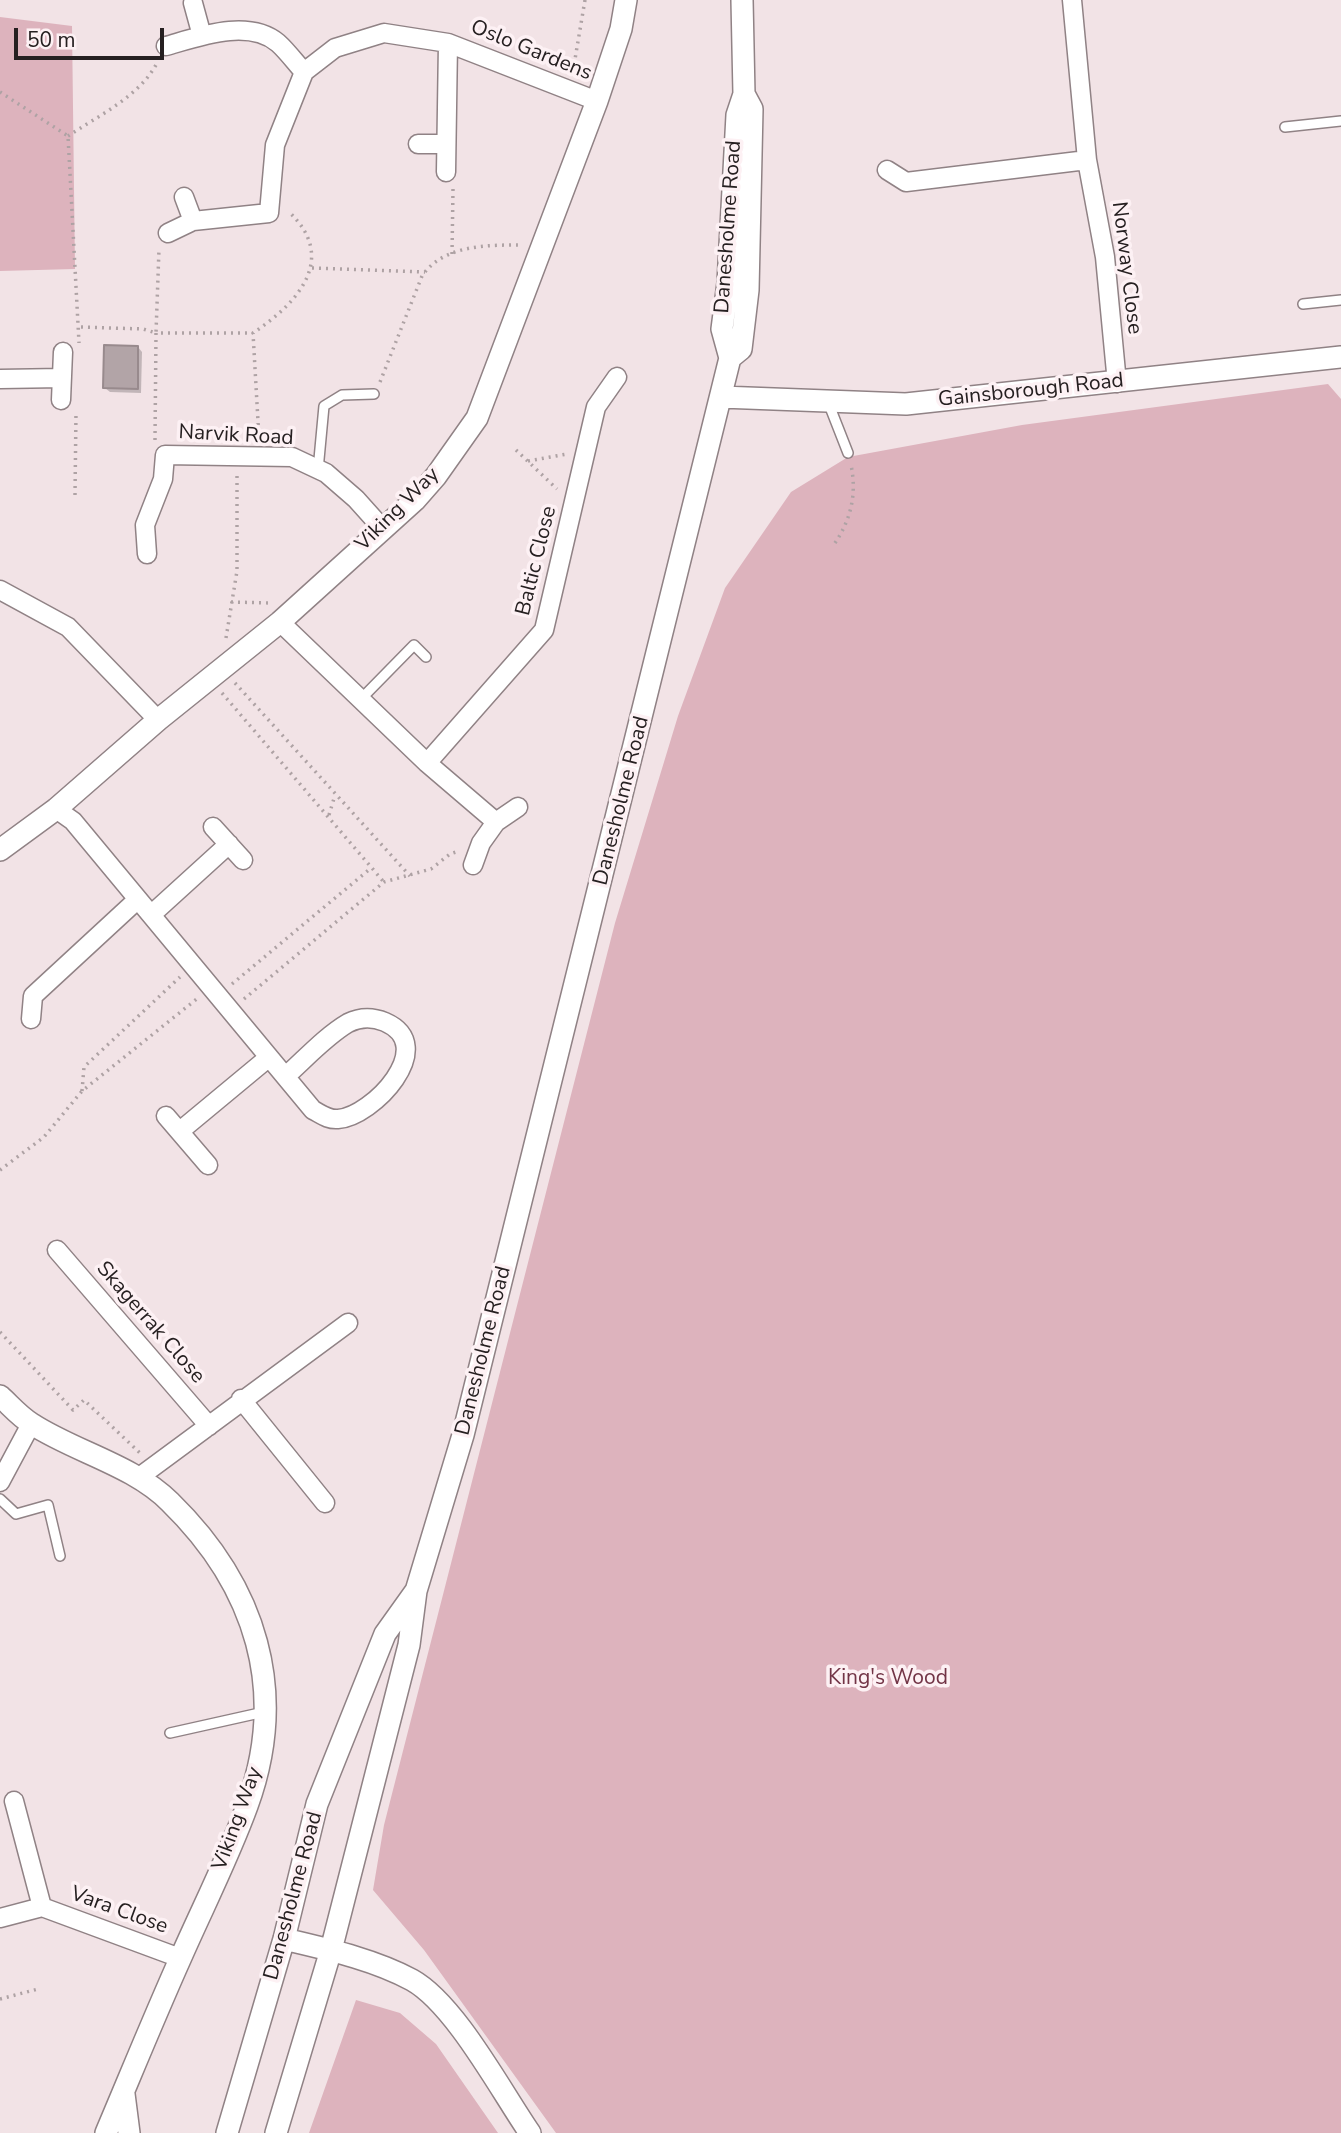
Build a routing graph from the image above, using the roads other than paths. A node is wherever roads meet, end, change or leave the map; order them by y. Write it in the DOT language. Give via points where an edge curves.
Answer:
graph roads {
  1 [pos="626,0"];
  2 [pos="742,0"];
  3 [pos="1072,0"];
  4 [pos="193,3"];
  5 [pos="202,36"];
  6 [pos="448,43"];
  7 [pos="166,46"];
  8 [pos="304,72"];
  9 [pos="597,102"];
  10 [pos="1341,121"];
  11 [pos="1285,127"];
  12 [pos="418,144"];
  13 [pos="446,144"];
  14 [pos="1087,160"];
  15 [pos="887,170"];
  16 [pos="446,172"];
  17 [pos="184,197"];
  18 [pos="194,221"];
  19 [pos="168,233"];
  20 [pos="1341,300"];
  21 [pos="1303,304"];
  22 [pos="71,351"];
  23 [pos="1341,357"];
  24 [pos="617,377"];
  25 [pos="62,378"];
  26 [pos="0,379"];
  27 [pos="1117,383"];
  28 [pos="374,394"];
  29 [pos="721,397"];
  30 [pos="68,400"];
  31 [pos="828,402"];
  32 [pos="848,453"];
  33 [pos="318,470"];
  34 [pos="382,528"];
  35 [pos="147,554"];
  36 [pos="7,595"];
  37 [pos="0,614"];
  38 [pos="279,622"];
  39 [pos="426,657"];
  40 [pos="360,699"];
  41 [pos="158,720"];
  42 [pos="427,763"];
  43 [pos="518,807"];
  44 [pos="55,809"];
  45 [pos="496,822"];
  46 [pos="213,827"];
  47 [pos="229,844"];
  48 [pos="0,850"];
  49 [pos="243,860"];
  50 [pos="473,865"];
  51 [pos="137,900"];
  52 [pos="152,914"];
  53 [pos="31,1019"];
  54 [pos="268,1058"];
  55 [pos="287,1075"];
  56 [pos="166,1116"];
  57 [pos="180,1131"];
  58 [pos="208,1165"];
  59 [pos="57,1250"];
  60 [pos="348,1323"];
  61 [pos="0,1396"];
  62 [pos="241,1399"];
  63 [pos="31,1424"];
  64 [pos="209,1426"];
  65 [pos="146,1472"];
  66 [pos="0,1482"];
  67 [pos="0,1499"];
  68 [pos="325,1503"];
  69 [pos="60,1556"];
  70 [pos="416,1591"];
  71 [pos="265,1711"];
  72 [pos="170,1733"];
  73 [pos="14,1801"];
  74 [pos="42,1907"];
  75 [pos="0,1918"];
  76 [pos="284,1939"];
  77 [pos="331,1950"];
  78 [pos="180,1958"];
  79 [pos="124,2092"];
  80 [pos="106,2133"];
  81 [pos="129,2133"];
  82 [pos="227,2133"];
  83 [pos="276,2133"];
  84 [pos="530,2133"];
  1 -- 9 [label="street, Viking Way"];
  2 -- 29 [label="street, Danesholme Road" via="744,94 737,115 722,329 730,358"];
  3 -- 14 [label="street, Norway Close"];
  4 -- 5 [label="street"];
  5 -- 7 [label="street"];
  5 -- 8 [label="street" via="219,31 251,33 276,41"];
  6 -- 8 [label="street, Oslo Gardens" via="384,33 335,48"];
  6 -- 9 [label="street, Oslo Gardens"];
  6 -- 13 [label="street, Oslo Gardens"];
  8 -- 18 [label="street" via="275,145 269,213"];
  9 -- 34 [label="street, Viking Way" via="477,418 436,476"];
  10 -- 11 [label="lane"];
  12 -- 13 [label="street"];
  13 -- 16 [label="street, Oslo Gardens"];
  14 -- 15 [label="street" via="906,181"];
  14 -- 27 [label="street, Norway Close" via="1105,257"];
  17 -- 18 [label="street"];
  18 -- 19 [label="street"];
  20 -- 21 [label="lane"];
  22 -- 25 [label="street"];
  23 -- 27 [label="street, Gainsborough Road"];
  24 -- 42 [label="street, Baltic Close" via="596,407 544,630"];
  25 -- 26 [label="street"];
  25 -- 30 [label="street"];
  27 -- 31 [label="street, Gainsborough Road" via="906,404"];
  28 -- 33 [label="lane" via="342,395 324,406"];
  29 -- 31 [label="street, Gainsborough Road"];
  29 -- 70 [label="street, Danesholme Road" via="463,1435"];
  31 -- 32 [label="lane"];
  33 -- 34 [label="street, Narvik Road" via="356,499"];
  33 -- 35 [label="street, Narvik Road" via="292,457 165,455 163,479 145,525"];
  34 -- 38 [label="street, Viking Way"];
  36 -- 37 [label="street"];
  36 -- 41 [label="street" via="68,626"];
  38 -- 40 [label="street"];
  38 -- 41 [label="street, Viking Way"];
  39 -- 40 [label="lane" via="414,645"];
  40 -- 42 [label="street"];
  41 -- 44 [label="street, Viking Way"];
  42 -- 45 [label="street"];
  43 -- 45 [label="street"];
  44 -- 48 [label="street, Viking Way"];
  44 -- 51 [label="street" via="73,821"];
  45 -- 50 [label="street"];
  46 -- 47 [label="street"];
  47 -- 49 [label="street"];
  47 -- 52 [label="street"];
  51 -- 52 [label="street"];
  51 -- 53 [label="street" via="33,996"];
  52 -- 54 [label="street"];
  54 -- 55 [label="street"];
  54 -- 57 [label="street"];
  55 -- 55 [label="street" via="349,1023 363,1019 390,1024 406,1054 399,1076 360,1110 339,1119 313,1110"];
  56 -- 57 [label="street"];
  57 -- 58 [label="street"];
  59 -- 64 [label="street, Skagerrak Close"];
  60 -- 62 [label="street"];
  61 -- 63 [label="street, Viking Way"];
  62 -- 64 [label="street"];
  62 -- 68 [label="street"];
  63 -- 65 [label="street, Viking Way"];
  63 -- 66 [label="street"];
  64 -- 65 [label="street"];
  65 -- 71 [label="street, Viking Way" via="197,1529 229,1575 250,1618 263,1661"];
  67 -- 69 [label="lane" via="16,1514 48,1505"];
  70 -- 76 [label="street, Danesholme Road" via="385,1634 317,1804"];
  70 -- 77 [label="street, Danesholme Road" via="409,1644"];
  71 -- 72 [label="lane"];
  71 -- 78 [label="street, Viking Way" via="264,1741 247,1806"];
  73 -- 74 [label="street, Vara Close"];
  74 -- 75 [label="street, Vara Close"];
  74 -- 78 [label="street, Vara Close"];
  76 -- 77 [label="street"];
  76 -- 82 [label="street, Danesholme Road"];
  77 -- 83 [label="street, Danesholme Road"];
  77 -- 84 [label="street" via="413,1981 447,2011"];
  78 -- 79 [label="street, Viking Way"];
  79 -- 80 [label="street, Viking Way"];
  79 -- 81 [label="street"];
}
